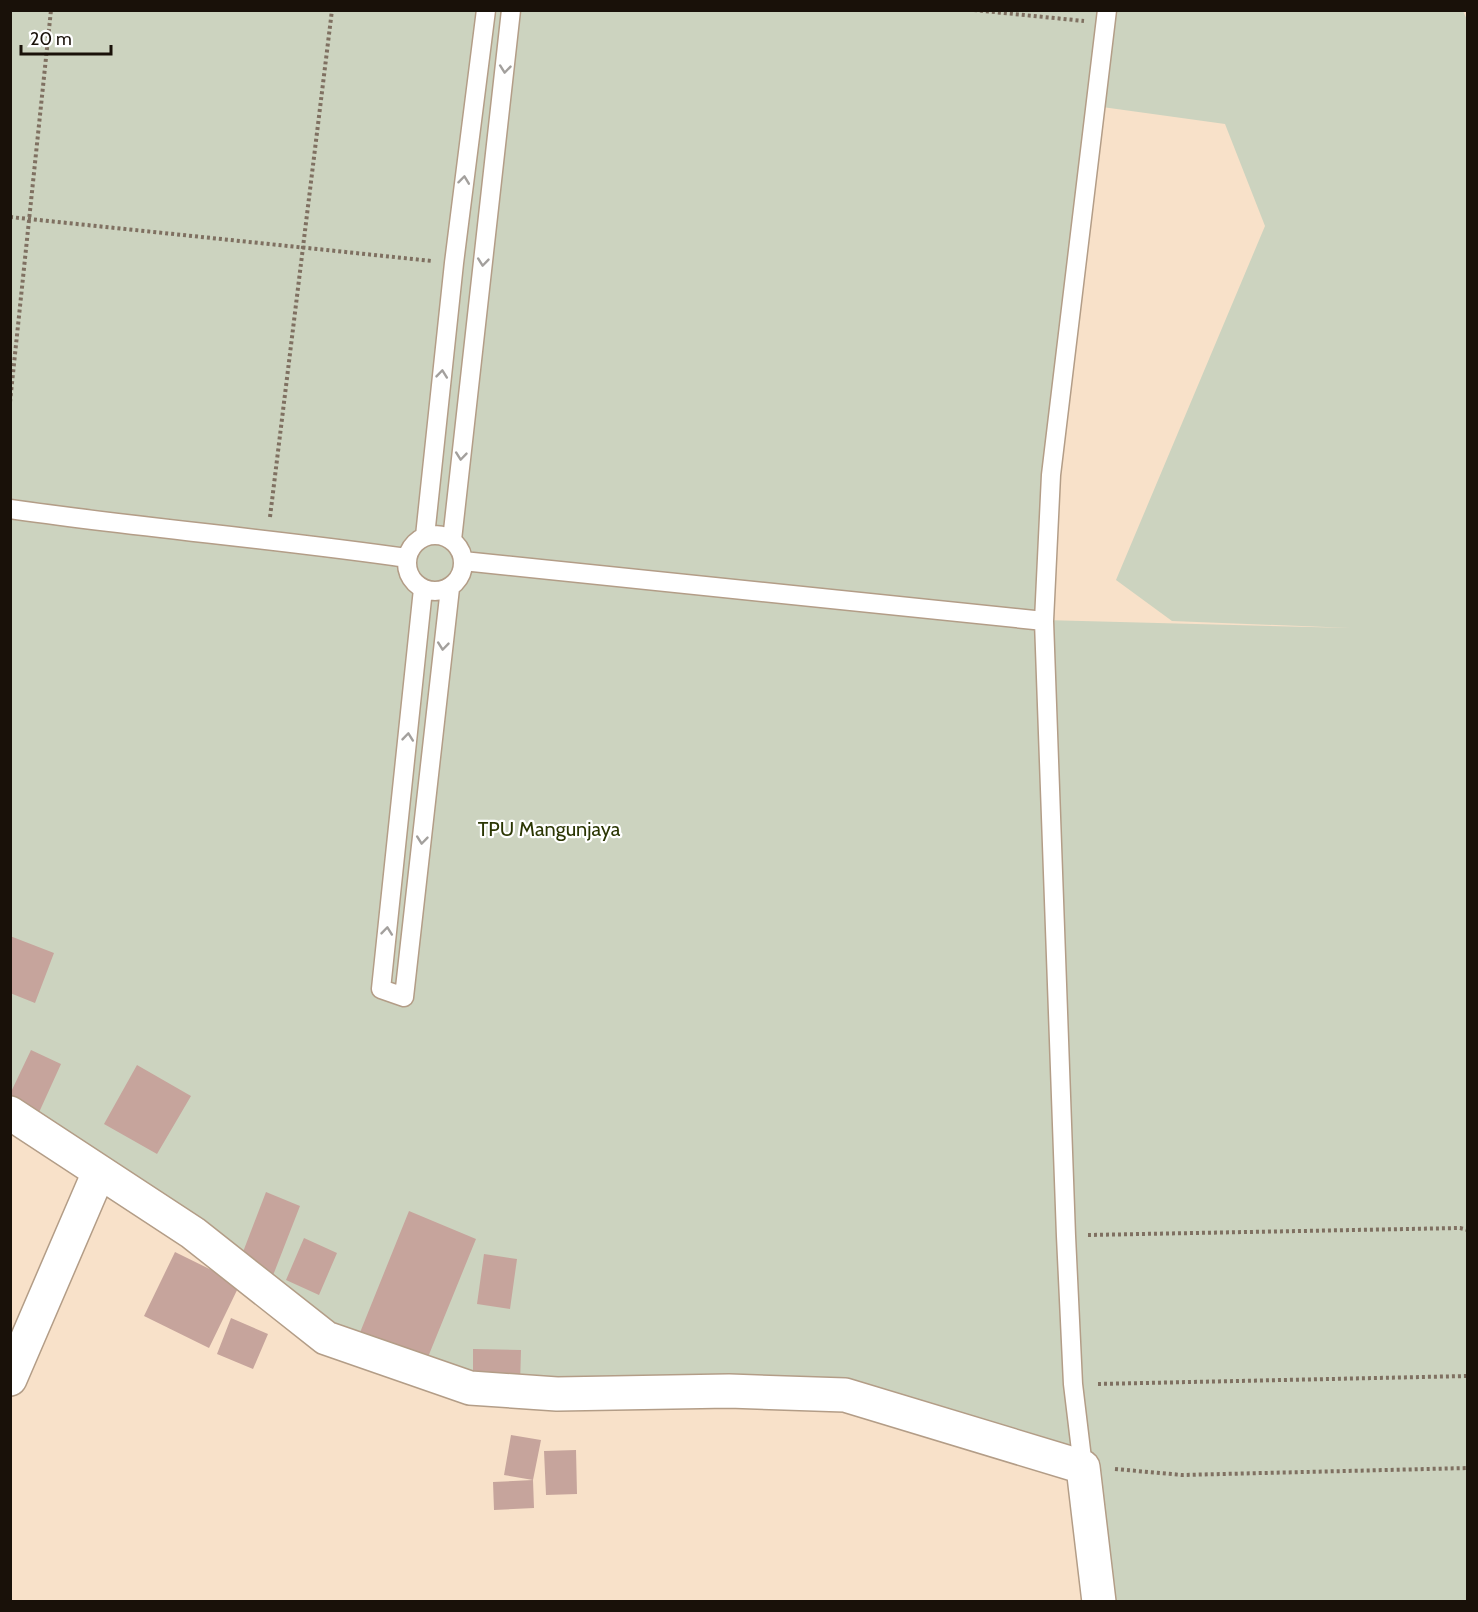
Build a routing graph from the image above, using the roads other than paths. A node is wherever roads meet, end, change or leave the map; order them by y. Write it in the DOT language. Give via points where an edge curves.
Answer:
graph roads {
  1 [pos="486,10"];
  2 [pos="511,10"];
  3 [pos="1106,17"];
  4 [pos="10,509"];
  5 [pos="425,536"];
  6 [pos="452,540"];
  7 [pos="407,558"];
  8 [pos="463,561"];
  9 [pos="450,588"];
  10 [pos="423,589"];
  11 [pos="1044,621"];
  12 [pos="10,1113"];
  13 [pos="99,1172"];
  14 [pos="10,1379"];
  15 [pos="1083,1467"];
  16 [pos="1099,1602"];
  5 -- 1 [label="lane, one-way"];
  2 -- 6 [label="lane, one-way"];
  3 -- 11 [label="lane" via="1051,475"];
  4 -- 7 [label="lane"];
  5 -- 6 [label="lane"];
  5 -- 7 [label="lane" via="416,542"];
  6 -- 8 [label="lane"];
  7 -- 10 [label="lane" via="413,582"];
  8 -- 9 [label="lane" via="460,576"];
  8 -- 11 [label="lane"];
  9 -- 10 [label="lane" via="436,592"];
  9 -- 10 [label="lane, one-way" via="404,997 381,989"];
  11 -- 15 [label="lane" via="1066,1236 1073,1384"];
  12 -- 13 [label="street"];
  13 -- 14 [label="street"];
  13 -- 15 [label="street" via="194,1233 326,1338 470,1388 557,1394 729,1391 845,1395"];
  15 -- 16 [label="street"];
}
